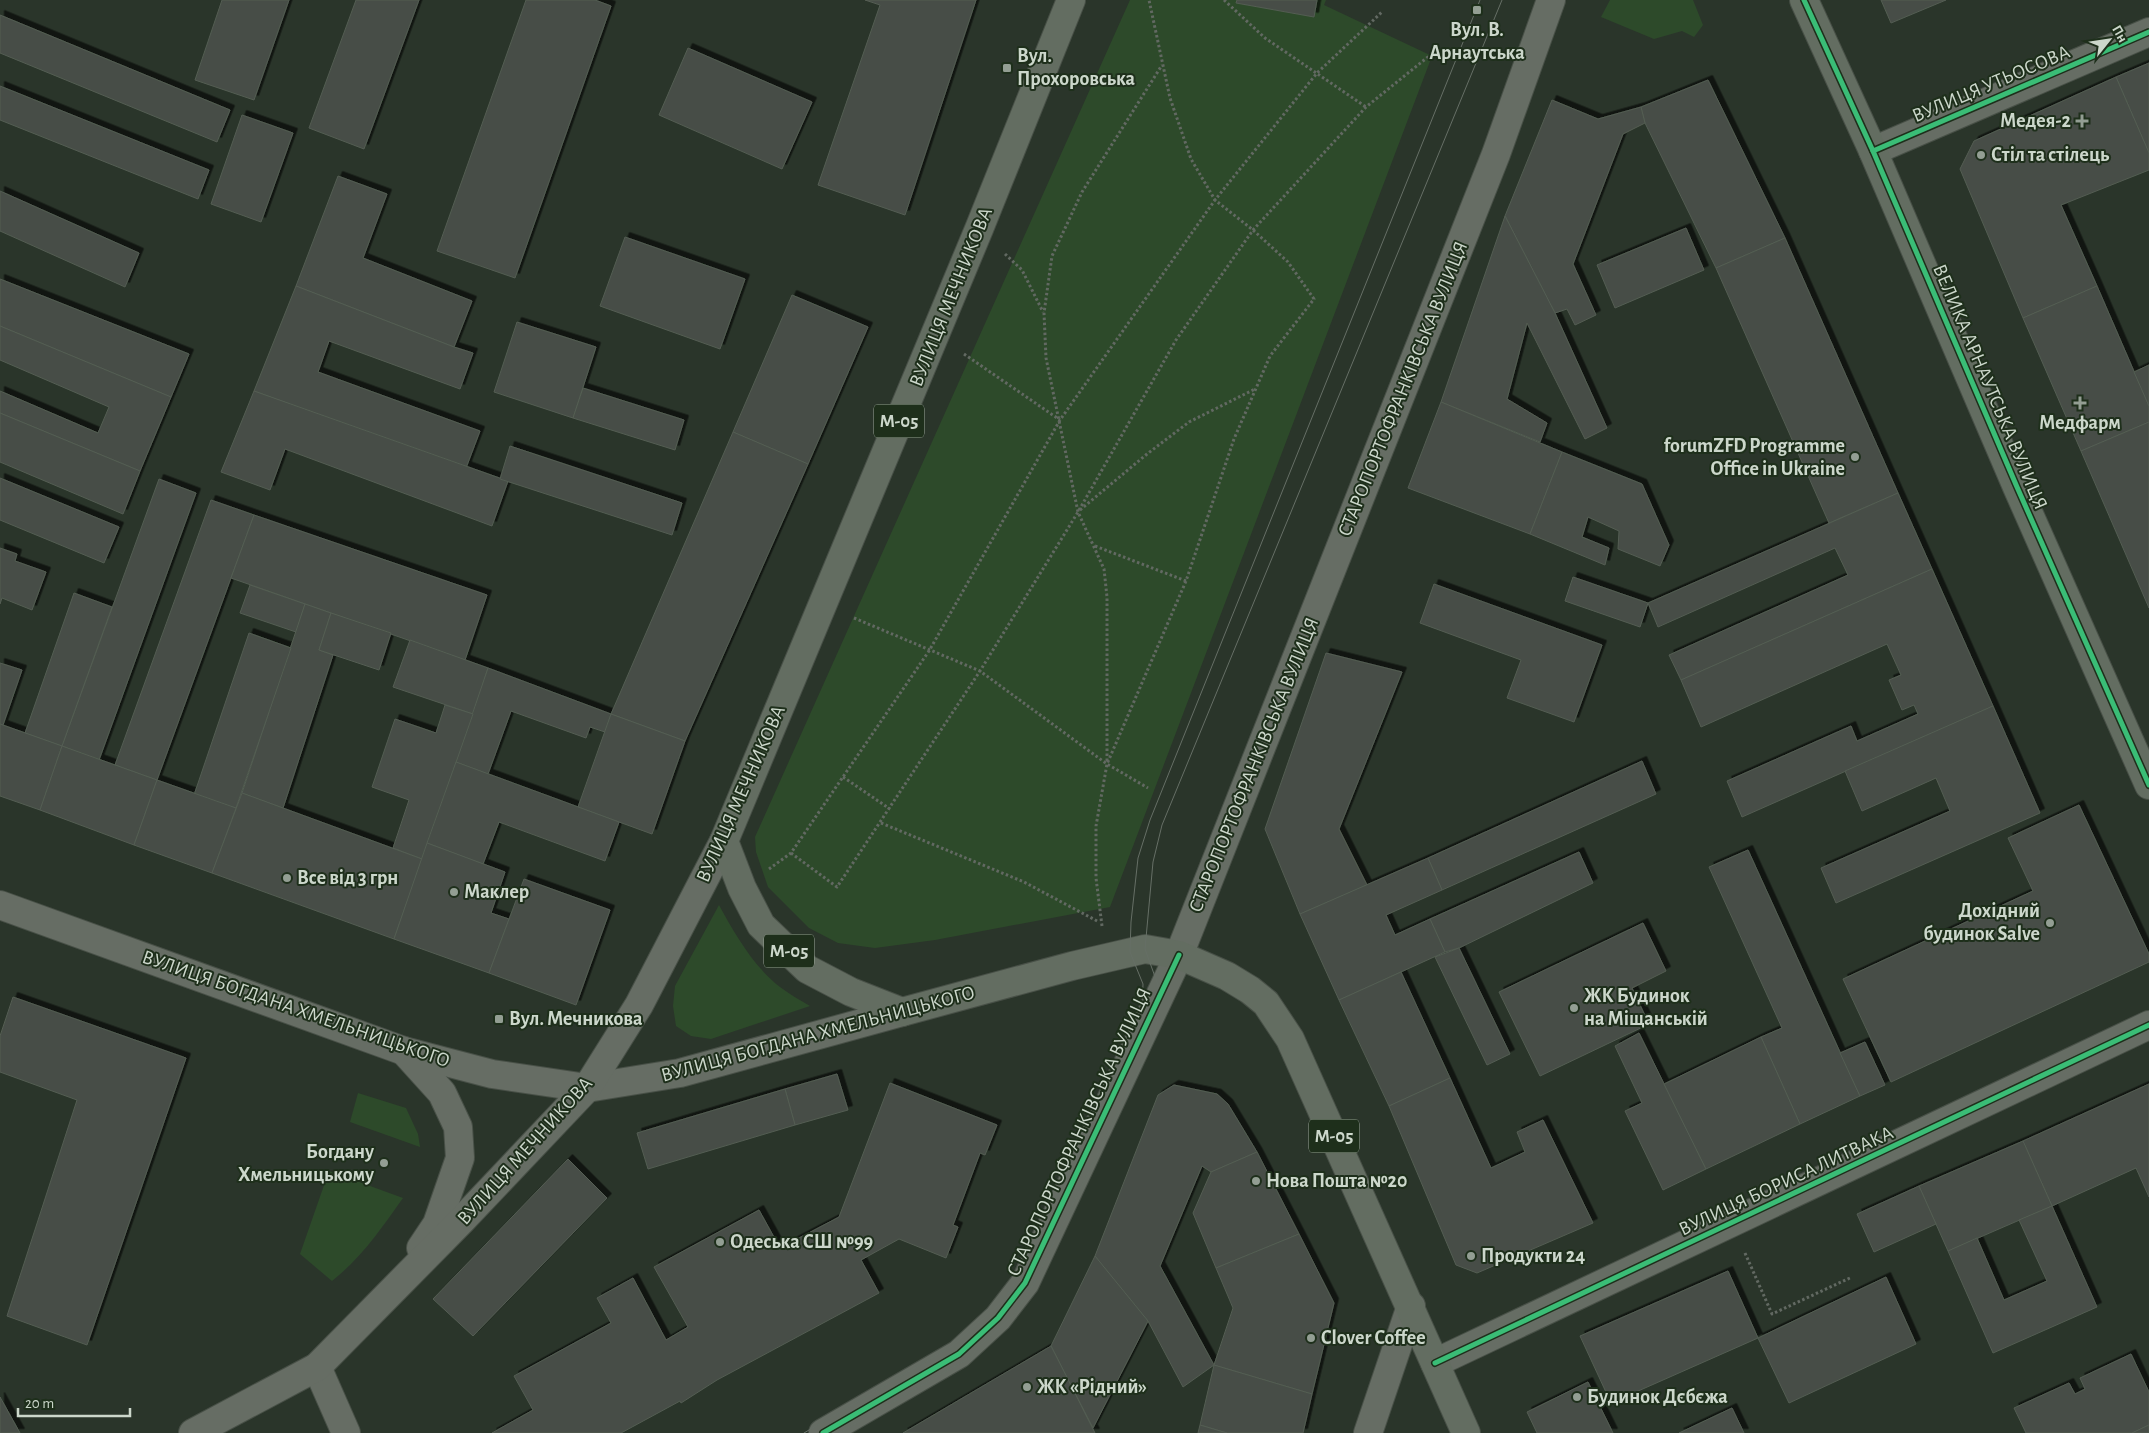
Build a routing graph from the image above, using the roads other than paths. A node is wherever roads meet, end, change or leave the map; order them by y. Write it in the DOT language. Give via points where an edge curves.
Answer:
graph roads {
  1 [pos="1071,0"];
  2 [pos="1551,0"];
  3 [pos="1804,0"];
  4 [pos="2149,32"];
  5 [pos="1873,152"];
  6 [pos="2149,785"];
  7 [pos="724,841"];
  8 [pos="0,905"];
  9 [pos="1180,955"];
  10 [pos="902,1012"];
  11 [pos="2149,1025"];
  12 [pos="404,1051"];
  13 [pos="587,1088"];
  14 [pos="396,1287"];
  15 [pos="1410,1306"];
  16 [pos="1435,1363"];
  17 [pos="317,1366"];
  18 [pos="194,1433"];
  19 [pos="346,1433"];
  20 [pos="823,1433"];
  21 [pos="1368,1433"];
  22 [pos="1466,1433"];
  1 -- 7 [label="main road, ВУЛИЦЯ МЕЧНИКОВА / М-05" via="936,334"];
  2 -- 9 [label="main road, СТАРОПОРТОФРАНКІВСЬКА ВУЛИЦЯ" via="1496,154"];
  3 -- 5 [label="main road, ВЕЛИКА АРНАУТСЬКА ВУЛИЦЯ"];
  4 -- 5 [label="main road, ВУЛИЦЯ УТЬОСОВА"];
  5 -- 6 [label="main road, ВЕЛИКА АРНАУТСЬКА ВУЛИЦЯ"];
  7 -- 10 [label="main road, М-05" via="761,925 807,969 850,992"];
  7 -- 13 [label="main road, ВУЛИЦЯ МЕЧНИКОВА" via="639,1005"];
  8 -- 12 [label="main road, ВУЛИЦЯ БОГДАНА ХМЕЛЬНИЦЬКОГО"];
  9 -- 10 [label="main road, ВУЛИЦЯ БОГДАНА ХМЕЛЬНИЦЬКОГО / М-05" via="1145,949"];
  9 -- 15 [label="main road, М-05" via="1250,990 1266,1003 1290,1039"];
  9 -- 20 [label="main road, СТАРОПОРТОФРАНКІВСЬКА ВУЛИЦЯ" via="1026,1283 998,1318 960,1354"];
  10 -- 13 [label="main road, ВУЛИЦЯ БОГДАНА ХМЕЛЬНИЦЬКОГО" via="680,1074"];
  11 -- 16 [label="main road, ВУЛИЦЯ БОРИСА ЛИТВАКА"];
  12 -- 13 [label="main road, ВУЛИЦЯ БОГДАНА ХМЕЛЬНИЦЬКОГО" via="492,1074"];
  12 -- 14 [label="main road" via="442,1093 458,1127 460,1158 437,1224"];
  13 -- 14 [label="main road, ВУЛИЦЯ МЕЧНИКОВА"];
  14 -- 17 [label="main road, ВУЛИЦЯ МЕЧНИКОВА"];
  15 -- 16 [label="main road, М-05"];
  15 -- 21 [label="main road"];
  16 -- 22 [label="main road, М-05"];
  17 -- 18 [label="main road, ВУЛИЦЯ МЕЧНИКОВА"];
  17 -- 19 [label="main road"];
}
